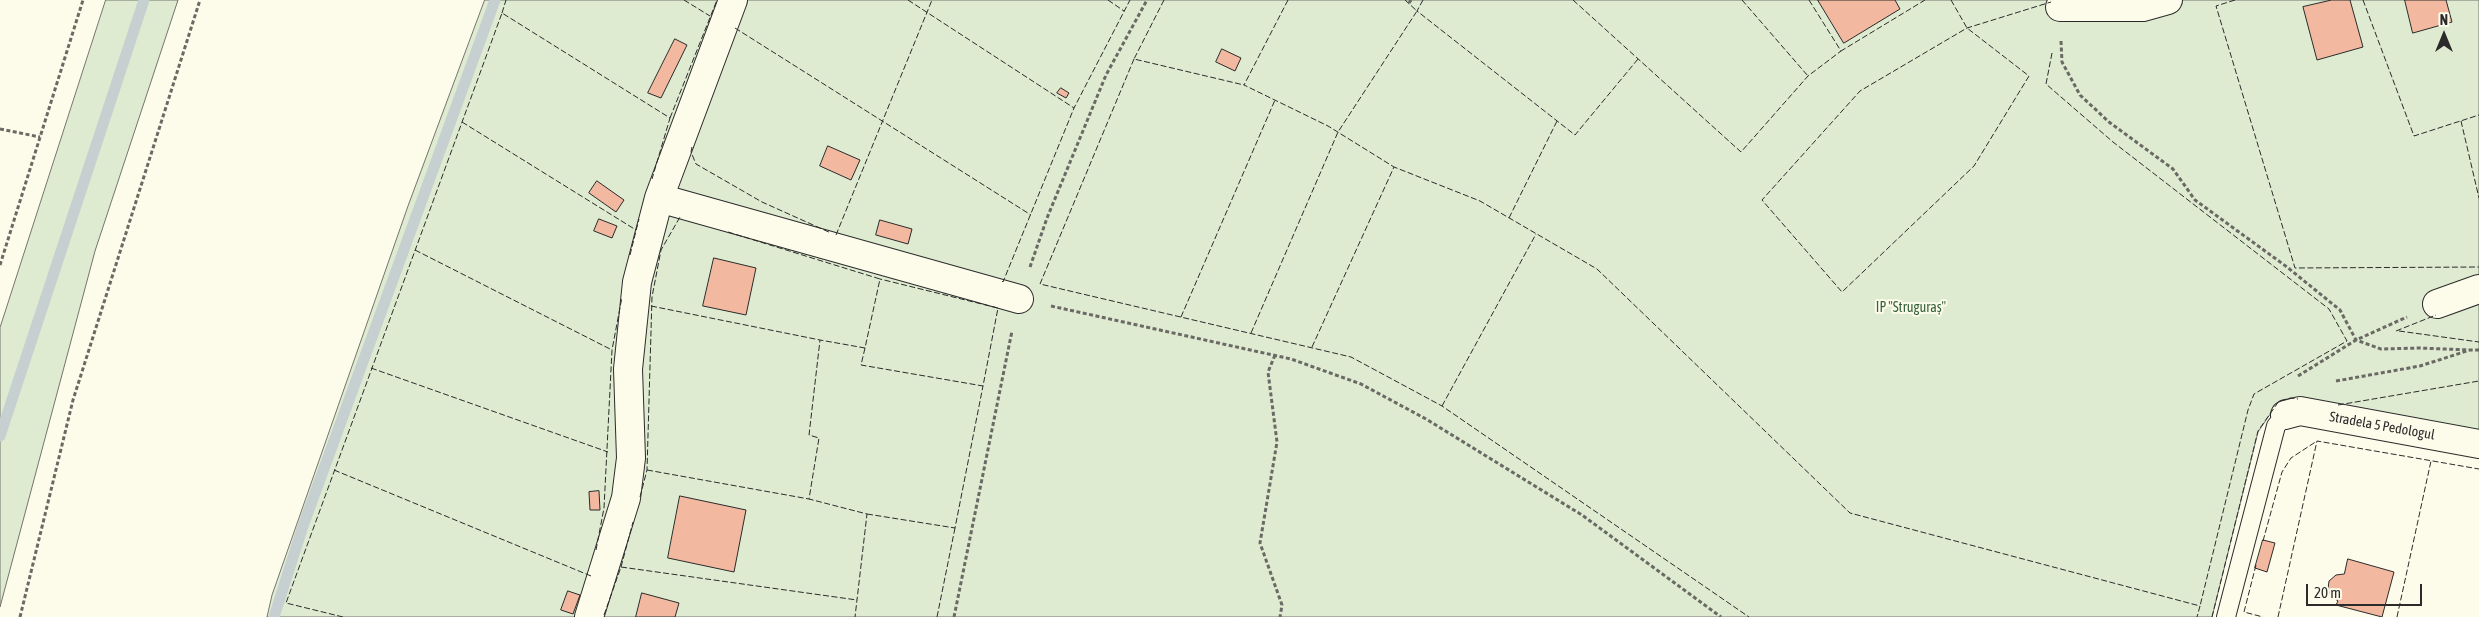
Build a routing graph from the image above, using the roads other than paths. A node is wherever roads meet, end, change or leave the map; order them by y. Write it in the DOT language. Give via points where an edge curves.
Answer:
graph roads {
  1 [pos="733,0"];
  2 [pos="2168,0"];
  3 [pos="2060,7"];
  4 [pos="659,198"];
  5 [pos="2479,289"];
  6 [pos="1019,299"];
  7 [pos="2437,304"];
  8 [pos="2285,415"];
  9 [pos="2479,444"];
  10 [pos="589,617"];
  11 [pos="2226,617"];
  1 -- 4 [label="street"];
  2 -- 3 [label="street" via="2142,7"];
  4 -- 6 [label="street"];
  4 -- 10 [label="street" via="637,282 628,369 631,458 626,498"];
  5 -- 7 [label="street"];
  8 -- 9 [label="street, Stradela 5 Pedologul" via="2300,412"];
  8 -- 11 [label="lane" via="2276,426"];
}
